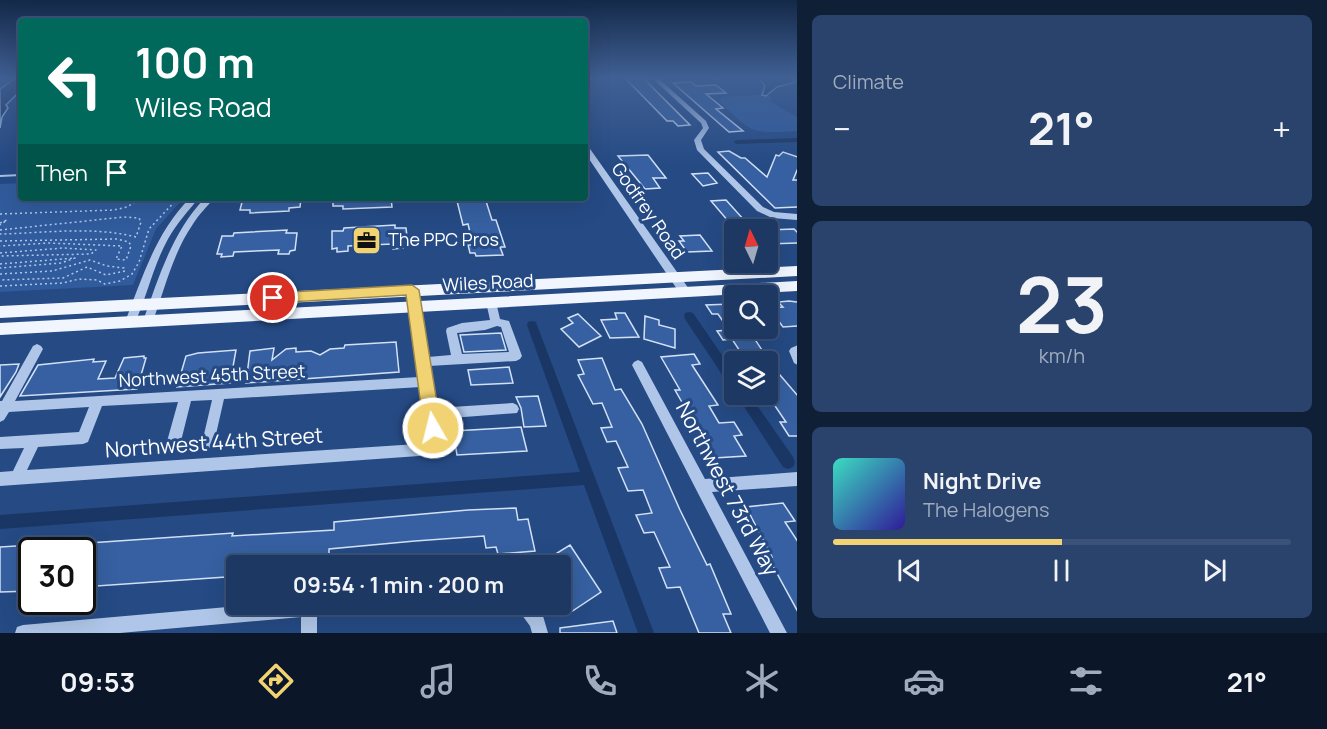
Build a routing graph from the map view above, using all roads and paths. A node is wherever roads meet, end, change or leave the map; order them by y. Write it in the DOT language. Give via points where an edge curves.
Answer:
graph roads {
  1 [pos="688,108"];
  2 [pos="588,155"];
  3 [pos="136,201"];
  4 [pos="175,201"];
  5 [pos="192,201"];
  6 [pos="207,201"];
  7 [pos="0,214"];
  8 [pos="177,217"];
  9 [pos="797,217"];
  10 [pos="191,218"];
  11 [pos="0,230"];
  12 [pos="0,234"];
  13 [pos="0,241"];
  14 [pos="0,246"];
  15 [pos="0,254"];
  16 [pos="154,262"];
  17 [pos="171,262"];
  18 [pos="0,264"];
  19 [pos="0,268"];
  20 [pos="797,271"];
  21 [pos="0,274"];
  22 [pos="674,278"];
  23 [pos="0,280"];
  24 [pos="0,286"];
  25 [pos="797,286"];
  26 [pos="412,290"];
  27 [pos="685,292"];
  28 [pos="490,302"];
  29 [pos="154,304"];
  30 [pos="136,305"];
  31 [pos="414,307"];
  32 [pos="0,312"];
  33 [pos="148,321"];
  34 [pos="130,322"];
  35 [pos="496,322"];
  36 [pos="0,329"];
  37 [pos="37,349"];
  38 [pos="455,359"];
  39 [pos="423,362"];
  40 [pos="638,365"];
  41 [pos="426,382"];
  42 [pos="219,394"];
  43 [pos="186,396"];
  44 [pos="98,401"];
  45 [pos="513,409"];
  46 [pos="2,410"];
  47 [pos="430,414"];
  48 [pos="34,441"];
  49 [pos="208,442"];
  50 [pos="0,443"];
  51 [pos="173,445"];
  52 [pos="17,478"];
  53 [pos="0,479"];
  54 [pos="797,479"];
  55 [pos="702,486"];
  56 [pos="238,615"];
  57 [pos="309,615"];
  58 [pos="531,615"];
  59 [pos="87,630"];
  60 [pos="23,633"];
  61 [pos="309,633"];
  62 [pos="540,633"];
  63 [pos="779,633"];
  1 -- 9 [label="street" via="706,128 698,137 700,150 760,209 772,215"];
  2 -- 22 [label="street, Godfrey Road"];
  3 -- 7 [label="path" via="114,210"];
  4 -- 24 [label="path" via="149,229 132,274 120,281 105,284 79,279"];
  5 -- 8 [label="street"];
  6 -- 10 [label="street"];
  8 -- 10 [label="street"];
  8 -- 16 [label="street"];
  10 -- 17 [label="street"];
  11 -- 12 [label="path" via="124,217 139,218 141,222 136,237 82,232"];
  13 -- 14 [label="path" via="117,239 132,246 126,260 119,261 116,259 122,246"];
  15 -- 15 [label="path" via="91,254 96,250 63,248"];
  16 -- 17 [label="street"];
  16 -- 30 [label="street"];
  17 -- 29 [label="street"];
  18 -- 19 [label="path" via="75,258 61,263"];
  20 -- 22 [label="main road, Wiles Road"];
  21 -- 23 [label="path" via="52,271 90,260 125,271 106,276 87,267 63,278"];
  22 -- 26 [label="main road, Wiles Road"];
  22 -- 27 [label="street, Godfrey Road"];
  25 -- 27 [label="main road, Wiles Road"];
  26 -- 29 [label="main road, Wiles Road"];
  26 -- 31 [label="street"];
  27 -- 28 [label="main road, Wiles Road"];
  28 -- 31 [label="main road, Wiles Road"];
  28 -- 35 [label="street"];
  29 -- 30 [label="main road, Wiles Road"];
  29 -- 33 [label="street"];
  30 -- 32 [label="main road, Wiles Road"];
  30 -- 34 [label="street"];
  31 -- 33 [label="main road, Wiles Road"];
  31 -- 39 [label="street"];
  33 -- 34 [label="main road, Wiles Road"];
  34 -- 36 [label="main road, Wiles Road"];
  35 -- 38 [label="street" via="451,331"];
  35 -- 38 [label="street" via="505,324 516,356"];
  37 -- 46 [label="street"];
  38 -- 39 [label="street"];
  39 -- 41 [label="street"];
  40 -- 55 [label="street, Northwest 73rd Way"];
  41 -- 42 [label="street, Northwest 45th Street"];
  41 -- 47 [label="street"];
  42 -- 43 [label="street, Northwest 45th Street"];
  42 -- 49 [label="street"];
  43 -- 44 [label="street, Northwest 45th Street"];
  43 -- 51 [label="street"];
  44 -- 46 [label="street, Northwest 45th Street"];
  44 -- 48 [label="street" via="83,438"];
  45 -- 47 [label="street"];
  47 -- 52 [label="street, Northwest 44th Street" via="433,428 428,443 419,450"];
  48 -- 50 [label="street"];
  48 -- 52 [label="street"];
  52 -- 53 [label="street, Northwest 44th Street"];
  54 -- 55 [label="street"];
  55 -- 63 [label="street, Northwest 73rd Way"];
  56 -- 59 [label="street"];
  57 -- 61 [label="street"];
  58 -- 62 [label="street"];
  59 -- 60 [label="street"];
}
